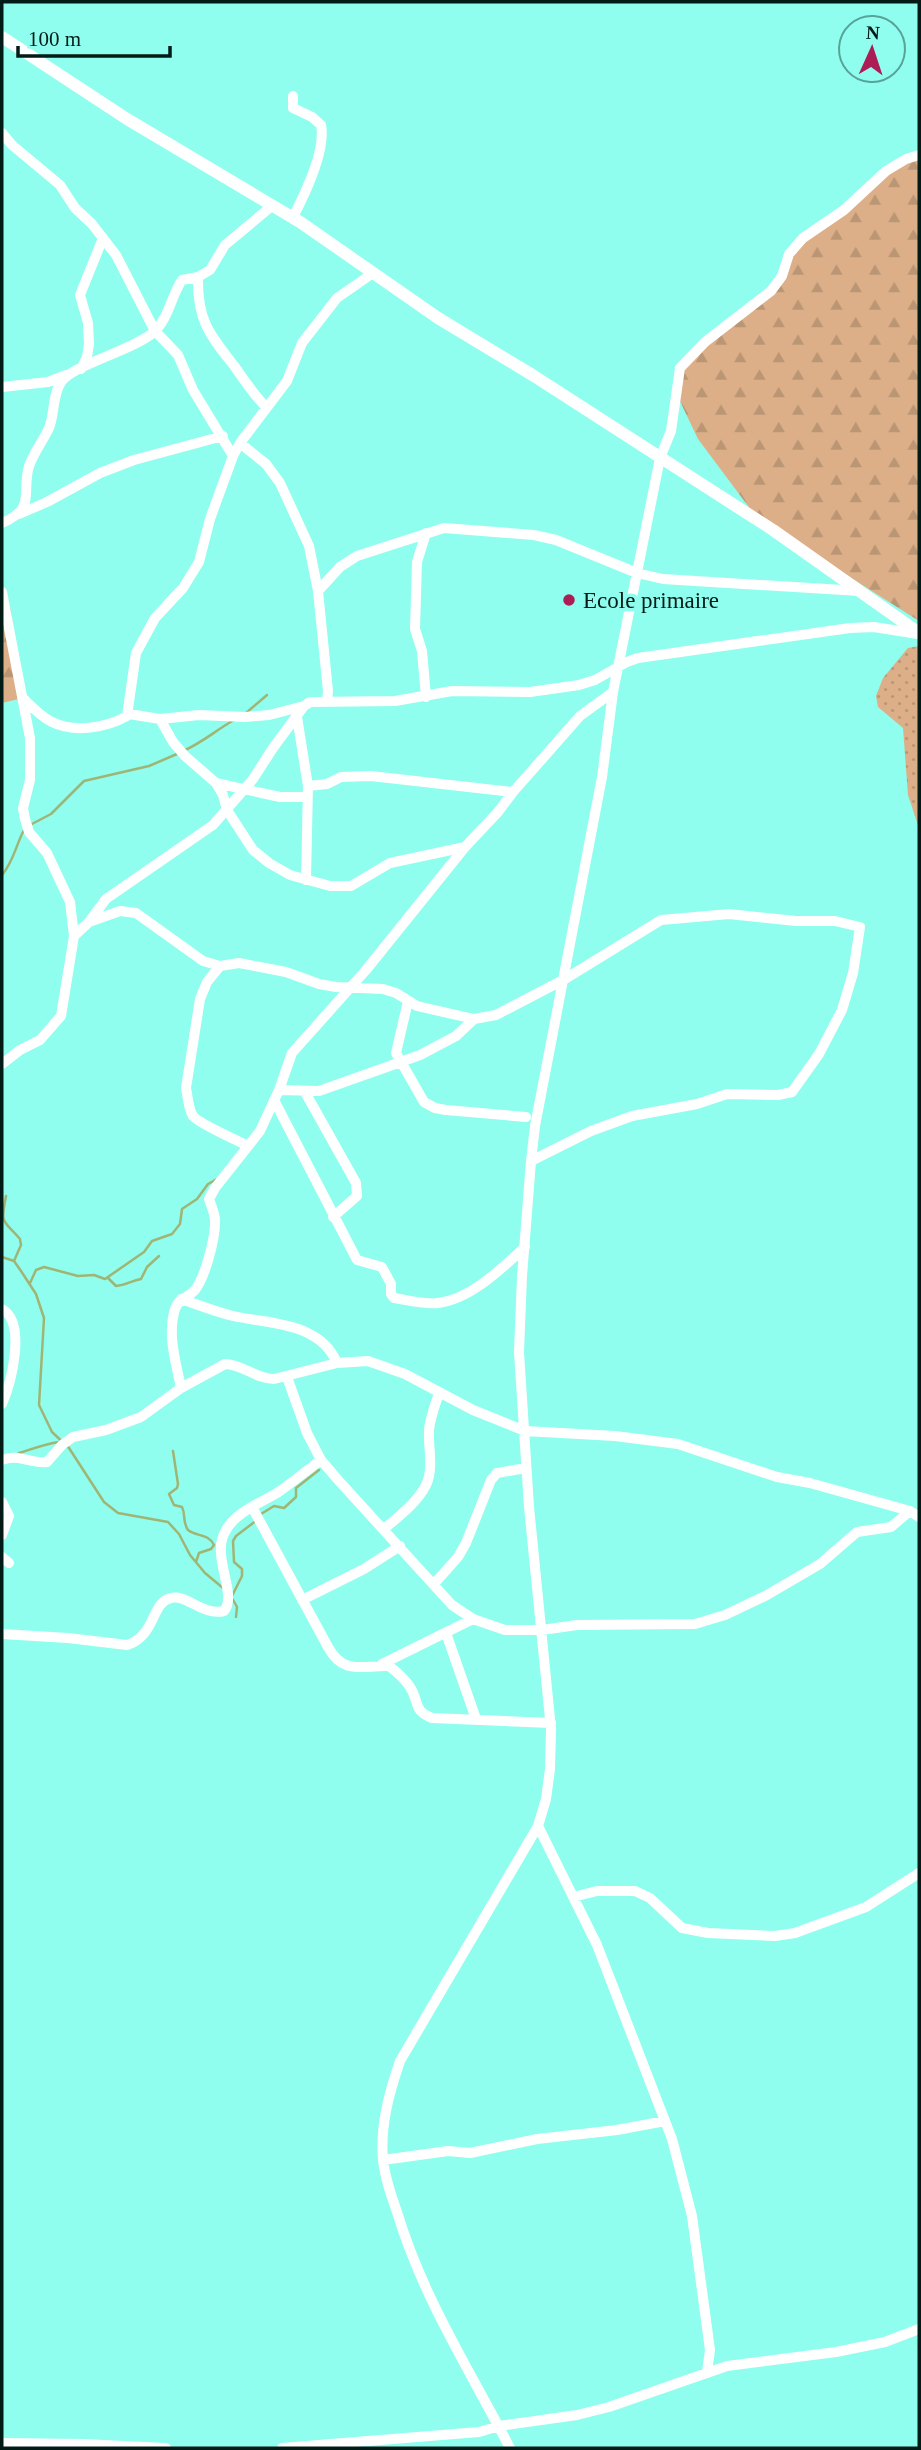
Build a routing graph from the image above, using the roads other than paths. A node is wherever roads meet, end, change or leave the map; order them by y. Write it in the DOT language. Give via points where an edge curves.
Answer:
graph roads {
  1 [pos="2,37"];
  2 [pos="293,96"];
  3 [pos="2,133"];
  4 [pos="919,156"];
  5 [pos="273,205"];
  6 [pos="293,217"];
  7 [pos="103,238"];
  8 [pos="373,273"];
  9 [pos="198,277"];
  10 [pos="155,331"];
  11 [pos="80,369"];
  12 [pos="67,375"];
  13 [pos="2,387"];
  14 [pos="266,407"];
  15 [pos="223,436"];
  16 [pos="240,443"];
  17 [pos="233,456"];
  18 [pos="660,458"];
  19 [pos="19,514"];
  20 [pos="2,523"];
  21 [pos="426,533"];
  22 [pos="638,573"];
  23 [pos="318,591"];
  24 [pos="859,591"];
  25 [pos="2,592"];
  26 [pos="919,633"];
  27 [pos="618,668"];
  28 [pos="613,692"];
  29 [pos="22,697"];
  30 [pos="426,697"];
  31 [pos="327,701"];
  32 [pos="304,706"];
  33 [pos="129,714"];
  34 [pos="297,718"];
  35 [pos="160,719"];
  36 [pos="216,783"];
  37 [pos="245,789"];
  38 [pos="307,791"];
  39 [pos="513,792"];
  40 [pos="227,810"];
  41 [pos="465,847"];
  42 [pos="306,880"];
  43 [pos="89,922"];
  44 [pos="74,936"];
  45 [pos="220,966"];
  46 [pos="565,979"];
  47 [pos="350,988"];
  48 [pos="408,1001"];
  49 [pos="474,1019"];
  50 [pos="402,1062"];
  51 [pos="2,1064"];
  52 [pos="305,1092"];
  53 [pos="277,1095"];
  54 [pos="526,1116"];
  55 [pos="248,1146"];
  56 [pos="531,1161"];
  57 [pos="333,1217"];
  58 [pos="525,1247"];
  59 [pos="181,1299"];
  60 [pos="2,1309"];
  61 [pos="337,1363"];
  62 [pos="287,1377"];
  63 [pos="181,1388"];
  64 [pos="439,1393"];
  65 [pos="2,1404"];
  66 [pos="526,1431"];
  67 [pos="2,1460"];
  68 [pos="321,1460"];
  69 [pos="526,1468"];
  70 [pos="2,1502"];
  71 [pos="252,1507"];
  72 [pos="915,1514"];
  73 [pos="384,1529"];
  74 [pos="2,1535"];
  75 [pos="400,1546"];
  76 [pos="434,1584"];
  77 [pos="302,1600"];
  78 [pos="473,1619"];
  79 [pos="542,1630"];
  80 [pos="446,1633"];
  81 [pos="2,1634"];
  82 [pos="379,1666"];
  83 [pos="476,1719"];
  84 [pos="551,1723"];
  85 [pos="538,1826"];
  86 [pos="919,1873"];
  87 [pos="573,1897"];
  88 [pos="665,2121"];
  89 [pos="383,2160"];
  90 [pos="919,2329"];
  91 [pos="708,2372"];
  92 [pos="499,2426"];
  93 [pos="2,2443"];
  94 [pos="166,2448"];
  95 [pos="282,2448"];
  96 [pos="510,2448"];
  1 -- 5 [label="street" via="127,119"];
  2 -- 6 [label="street" via="293,108 321,125 324,137"];
  3 -- 7 [label="street" via="60,185"];
  4 -- 18 [label="street" via="886,171 844,211 803,237 771,290 680,368 671,431"];
  5 -- 6 [label="street"];
  5 -- 9 [label="street" via="225,245 210,270"];
  6 -- 8 [label="street"];
  7 -- 10 [label="street"];
  7 -- 11 [label="street" via="80,295 89,344"];
  8 -- 14 [label="street" via="337,298 302,343 287,381"];
  8 -- 18 [label="street"];
  9 -- 10 [label="street" via="182,280"];
  9 -- 14 [label="street" via="205,326"];
  10 -- 11 [label="street"];
  10 -- 15 [label="street" via="178,355 193,390"];
  11 -- 12 [label="street"];
  12 -- 13 [label="street"];
  12 -- 19 [label="street" via="55,396 50,426 28,468 27,497"];
  14 -- 16 [label="street"];
  15 -- 17 [label="street"];
  15 -- 19 [label="street" via="112,468"];
  16 -- 17 [label="street"];
  16 -- 23 [label="street" via="266,464 280,483 309,546"];
  17 -- 33 [label="street" via="199,562 155,618 136,653"];
  18 -- 22 [label="street"];
  18 -- 24 [label="street"];
  19 -- 20 [label="street"];
  21 -- 22 [label="street" via="444,528 534,535"];
  21 -- 23 [label="street" via="357,556"];
  21 -- 30 [label="street" via="416,562 415,629"];
  22 -- 24 [label="street" via="676,580"];
  22 -- 27 [label="street"];
  23 -- 31 [label="street"];
  24 -- 26 [label="street"];
  25 -- 29 [label="street"];
  26 -- 27 [label="street" via="850,628 638,658"];
  27 -- 28 [label="street"];
  27 -- 30 [label="street" via="579,685 530,692 452,691"];
  28 -- 39 [label="street" via="580,716"];
  28 -- 46 [label="street"];
  29 -- 33 [label="street" via="41,715 66,727 91,727"];
  29 -- 44 [label="street" via="30,738 25,819 29,832 47,853 69,902"];
  30 -- 31 [label="street"];
  31 -- 32 [label="street"];
  32 -- 34 [label="street"];
  32 -- 35 [label="street" via="245,718 200,715"];
  33 -- 35 [label="street"];
  34 -- 37 [label="street"];
  34 -- 38 [label="street"];
  35 -- 36 [label="street" via="185,756"];
  36 -- 37 [label="street"];
  36 -- 40 [label="street"];
  37 -- 38 [label="street" via="281,797"];
  37 -- 40 [label="street"];
  38 -- 39 [label="street" via="341,777 371,776"];
  38 -- 42 [label="street"];
  39 -- 41 [label="street"];
  40 -- 42 [label="street" via="253,850 290,875"];
  40 -- 43 [label="street" via="213,825 106,899"];
  41 -- 42 [label="street" via="390,863 351,886"];
  41 -- 47 [label="street"];
  43 -- 44 [label="street"];
  43 -- 45 [label="street" via="120,911 135,913 203,961"];
  44 -- 51 [label="street" via="61,1016 40,1041"];
  45 -- 47 [label="street" via="252,965"];
  45 -- 55 [label="street" via="200,999 186,1088 188,1102 199,1122"];
  46 -- 49 [label="street" via="496,1015"];
  46 -- 56 [label="street"];
  46 -- 56 [label="street" via="662,920 729,914 835,921 860,927 842,1010 792,1092 727,1094 632,1116"];
  47 -- 48 [label="street" via="383,989"];
  47 -- 53 [label="street" via="292,1053"];
  48 -- 49 [label="street"];
  48 -- 50 [label="street" via="397,1053"];
  49 -- 50 [label="street" via="456,1036"];
  50 -- 52 [label="street"];
  50 -- 54 [label="street" via="424,1102 435,1108"];
  52 -- 53 [label="street"];
  52 -- 57 [label="street" via="356,1183 357,1196"];
  53 -- 55 [label="street"];
  53 -- 57 [label="street"];
  55 -- 59 [label="street" via="209,1199 215,1216 209,1253 197,1287"];
  56 -- 58 [label="street"];
  57 -- 58 [label="street" via="357,1261 382,1266 391,1294 400,1299 438,1303 470,1292"];
  58 -- 66 [label="street" via="519,1352"];
  59 -- 61 [label="street" via="304,1332 327,1346"];
  59 -- 63 [label="street" via="174,1310 171,1339"];
  60 -- 65 [label="street" via="12,1320 15,1354"];
  61 -- 62 [label="street"];
  61 -- 64 [label="street" via="368,1361"];
  62 -- 63 [label="street" via="265,1379 225,1364"];
  62 -- 68 [label="street"];
  63 -- 67 [label="street" via="141,1417 73,1437 47,1462 16,1456"];
  64 -- 66 [label="street"];
  64 -- 73 [label="street" via="429,1427 427,1482 407,1510"];
  66 -- 69 [label="street"];
  66 -- 72 [label="street" via="678,1444 777,1477"];
  68 -- 71 [label="street"];
  68 -- 73 [label="street"];
  69 -- 76 [label="street" via="497,1473 491,1480 462,1550"];
  69 -- 79 [label="street"];
  70 -- 74 [label="street" via="9,1516"];
  71 -- 77 [label="street"];
  71 -- 81 [label="street" via="225,1530 221,1543 228,1604 224,1611 169,1598 155,1613 150,1628 127,1645"];
  72 -- 79 [label="street" via="891,1527 857,1532 820,1564 725,1615 695,1624 577,1625"];
  73 -- 75 [label="street"];
  75 -- 76 [label="street"];
  75 -- 77 [label="street"];
  76 -- 78 [label="street" via="452,1605"];
  77 -- 82 [label="street" via="338,1661 363,1668"];
  78 -- 79 [label="street" via="505,1630"];
  78 -- 80 [label="street"];
  79 -- 84 [label="street"];
  80 -- 82 [label="street"];
  80 -- 83 [label="street"];
  82 -- 83 [label="street" via="389,1665 402,1677 422,1714 446,1720"];
  83 -- 84 [label="street"];
  84 -- 85 [label="street" via="550,1769"];
  85 -- 87 [label="street"];
  85 -- 89 [label="street" via="400,2061 388,2096"];
  86 -- 87 [label="street" via="866,1907 775,1936 682,1927 650,1898 635,1891 597,1891"];
  87 -- 88 [label="street" via="606,1968"];
  88 -- 89 [label="street" via="470,2153 448,2151"];
  88 -- 91 [label="street" via="692,2216 710,2350"];
  89 -- 92 [label="street" via="422,2285"];
  90 -- 91 [label="street" via="873,2345"];
  91 -- 92 [label="street" via="577,2415"];
  92 -- 95 [label="street" via="479,2432"];
  92 -- 96 [label="street"];
  93 -- 94 [label="street"];
}
